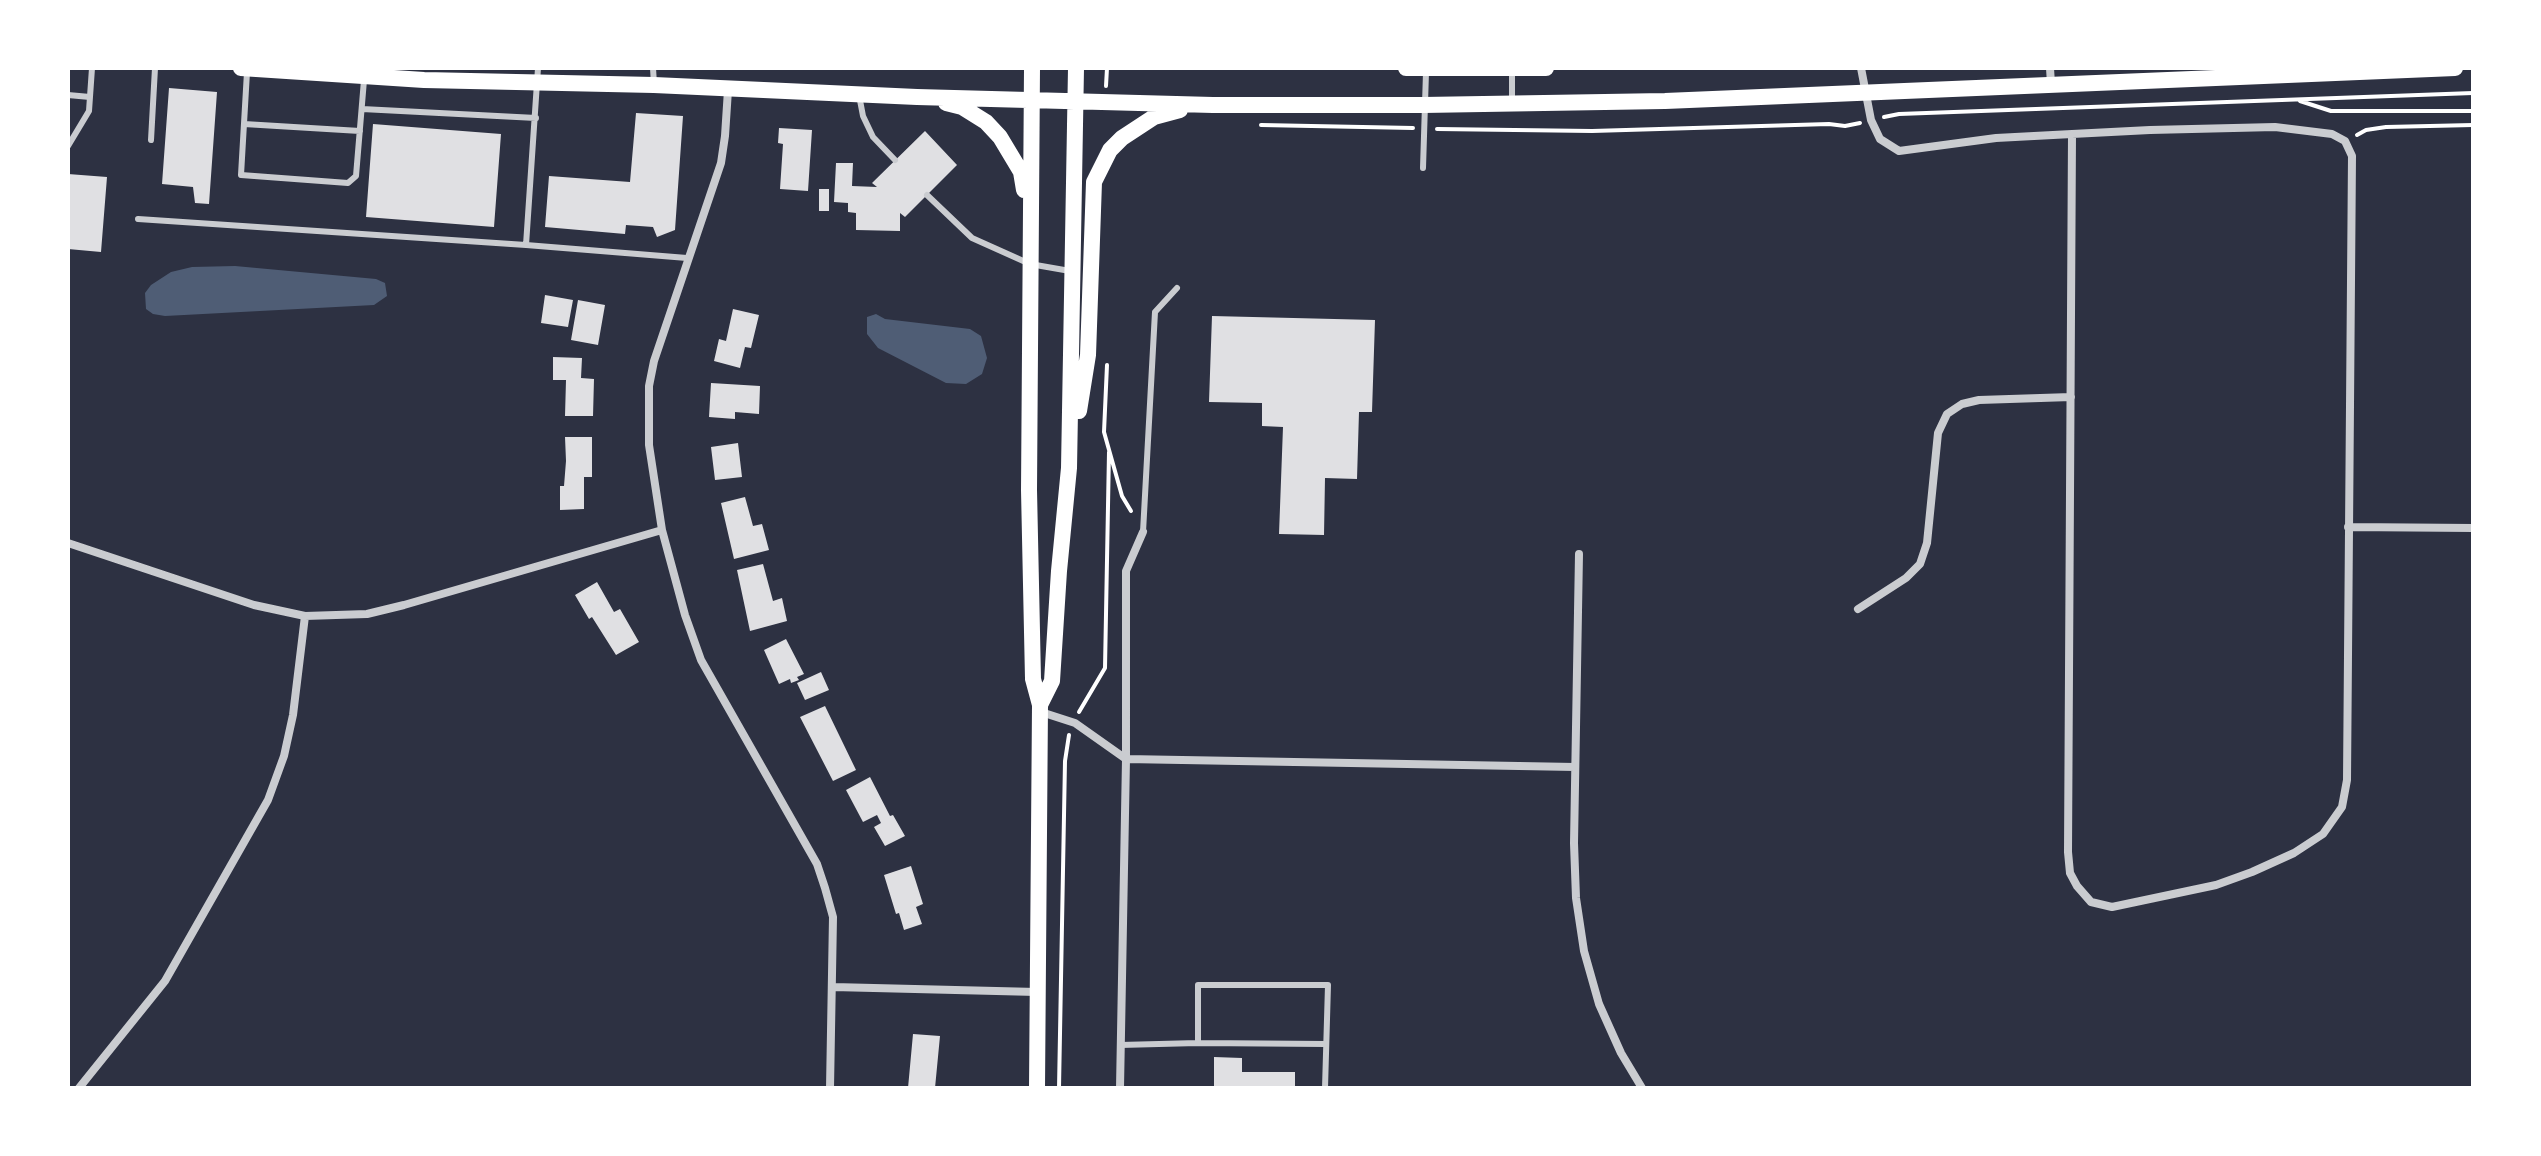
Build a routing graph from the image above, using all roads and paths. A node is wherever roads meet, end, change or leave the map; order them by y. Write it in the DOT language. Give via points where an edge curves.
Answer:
graph roads {
  1 [pos="92,68"];
  2 [pos="155,68"];
  3 [pos="241,68"];
  4 [pos="248,68"];
  5 [pos="653,68"];
  6 [pos="1032,68"];
  7 [pos="1076,68"];
  8 [pos="1406,68"];
  9 [pos="1426,68"];
  10 [pos="1512,68"];
  11 [pos="1546,68"];
  12 [pos="1861,68"];
  13 [pos="2455,68"];
  14 [pos="365,72"];
  15 [pos="538,75"];
  16 [pos="2050,77"];
  17 [pos="654,85"];
  18 [pos="728,90"];
  19 [pos="1866,93"];
  20 [pos="2473,93"];
  21 [pos="859,94"];
  22 [pos="68,95"];
  23 [pos="90,97"];
  24 [pos="917,97"];
  25 [pos="1031,99"];
  26 [pos="2293,99"];
  27 [pos="1076,102"];
  28 [pos="1512,104"];
  29 [pos="1213,105"];
  30 [pos="1426,105"];
  31 [pos="362,109"];
  32 [pos="2473,111"];
  33 [pos="536,118"];
  34 [pos="1871,120"];
  35 [pos="244,124"];
  36 [pos="1254,125"];
  37 [pos="2473,125"];
  38 [pos="1425,129"];
  39 [pos="360,131"];
  40 [pos="2072,134"];
  41 [pos="151,140"];
  42 [pos="2345,141"];
  43 [pos="68,146"];
  44 [pos="895,160"];
  45 [pos="1423,168"];
  46 [pos="927,195"];
  47 [pos="138,219"];
  48 [pos="1031,220"];
  49 [pos="526,245"];
  50 [pos="687,258"];
  51 [pos="1030,264"];
  52 [pos="1074,272"];
  53 [pos="1177,288"];
  54 [pos="1107,359"];
  55 [pos="2071,397"];
  56 [pos="1109,448"];
  57 [pos="1069,468"];
  58 [pos="2348,527"];
  59 [pos="2473,528"];
  60 [pos="662,530"];
  61 [pos="1143,532"];
  62 [pos="68,543"];
  63 [pos="1579,554"];
  64 [pos="1858,609"];
  65 [pos="305,616"];
  66 [pos="1040,708"];
  67 [pos="1075,723"];
  68 [pos="1126,759"];
  69 [pos="1575,767"];
  70 [pos="833,987"];
  71 [pos="1037,992"];
  72 [pos="1198,1043"];
  73 [pos="1326,1044"];
  74 [pos="1120,1045"];
  75 [pos="79,1088"];
  76 [pos="830,1088"];
  77 [pos="1037,1088"];
  78 [pos="1059,1088"];
  79 [pos="1120,1088"];
  80 [pos="1325,1088"];
  81 [pos="1642,1088"];
  1 -- 23 [label="lane"];
  2 -- 41 [label="lane"];
  3 -- 4 [label="main road"];
  4 -- 14 [label="main road"];
  4 -- 35 [label="lane"];
  5 -- 17 [label="lane"];
  6 -- 25 [label="main road"];
  7 -- 27 [label="main road"];
  8 -- 9 [label="main road"];
  9 -- 10 [label="main road"];
  9 -- 30 [label="lane"];
  10 -- 11 [label="main road"];
  10 -- 28 [label="lane"];
  12 -- 19 [label="street"];
  13 -- 16 [label="main road"];
  14 -- 15 [label="main road"];
  14 -- 31 [label="lane"];
  15 -- 17 [label="main road"];
  15 -- 33 [label="lane"];
  16 -- 19 [label="main road"];
  17 -- 18 [label="main road"];
  18 -- 21 [label="main road"];
  18 -- 50 [label="street" via="721,163"];
  19 -- 28 [label="main road"];
  19 -- 34 [label="street"];
  20 -- 26 [label="path"];
  21 -- 24 [label="main road"];
  21 -- 44 [label="lane" via="873,137"];
  22 -- 23 [label="lane"];
  23 -- 43 [label="lane" via="89,111"];
  24 -- 25 [label="main road"];
  24 -- 48 [label="main road" via="962,107 1000,137 1021,172"];
  25 -- 27 [label="main road"];
  25 -- 48 [label="main road"];
  26 -- 32 [label="path" via="2331,111"];
  26 -- 34 [label="path" via="1899,114"];
  27 -- 29 [label="main road"];
  27 -- 52 [label="main road"];
  28 -- 30 [label="main road"];
  29 -- 30 [label="main road"];
  29 -- 57 [label="main road" via="1171,111 1135,129 1110,150 1094,182 1088,355"];
  30 -- 38 [label="lane"];
  31 -- 33 [label="lane"];
  31 -- 39 [label="lane"];
  33 -- 49 [label="lane"];
  34 -- 38 [label="path" via="1845,126"];
  34 -- 40 [label="street" via="1880,139 1899,151"];
  35 -- 39 [label="lane"];
  35 -- 39 [label="lane" via="241,175 348,183 356,176"];
  36 -- 38 [label="path"];
  37 -- 42 [label="path" via="2386,127"];
  38 -- 45 [label="lane"];
  40 -- 42 [label="street" via="2275,127 2332,134"];
  40 -- 55 [label="street"];
  42 -- 58 [label="street" via="2352,156"];
  46 -- 51 [label="lane" via="972,238"];
  47 -- 49 [label="lane"];
  48 -- 51 [label="main road"];
  49 -- 50 [label="lane"];
  50 -- 60 [label="street" via="649,386 649,445"];
  51 -- 52 [label="lane"];
  51 -- 66 [label="main road" via="1033,679"];
  52 -- 57 [label="main road"];
  53 -- 61 [label="lane" via="1155,312"];
  54 -- 56 [label="path" via="1104,432"];
  55 -- 58 [label="street" via="2068,852 2070,873 2091,902 2125,906 2252,872 2323,834 2342,807 2347,780"];
  55 -- 64 [label="street" via="1979,400 1947,414 1938,433 1927,543 1920,564"];
  56 -- 61 [label="path" via="1122,496"];
  56 -- 67 [label="path" via="1105,668"];
  57 -- 66 [label="main road" via="1052,681"];
  58 -- 59 [label="street"];
  60 -- 65 [label="street" via="392,608"];
  60 -- 70 [label="street" via="701,660 817,864 833,917"];
  61 -- 68 [label="street" via="1126,571"];
  62 -- 65 [label="street" via="254,605"];
  63 -- 69 [label="street"];
  65 -- 75 [label="street" via="293,715 268,800 165,981"];
  66 -- 67 [label="street"];
  66 -- 71 [label="main road"];
  67 -- 68 [label="street"];
  67 -- 78 [label="path" via="1065,761"];
  68 -- 69 [label="street"];
  68 -- 74 [label="street"];
  69 -- 81 [label="street" via="1576,898 1584,951 1599,1004"];
  70 -- 71 [label="street"];
  70 -- 76 [label="street"];
  71 -- 77 [label="main road"];
  72 -- 73 [label="lane"];
  72 -- 73 [label="lane" via="1198,985 1328,985"];
  72 -- 74 [label="lane"];
  73 -- 80 [label="lane"];
  74 -- 79 [label="street"];
}
